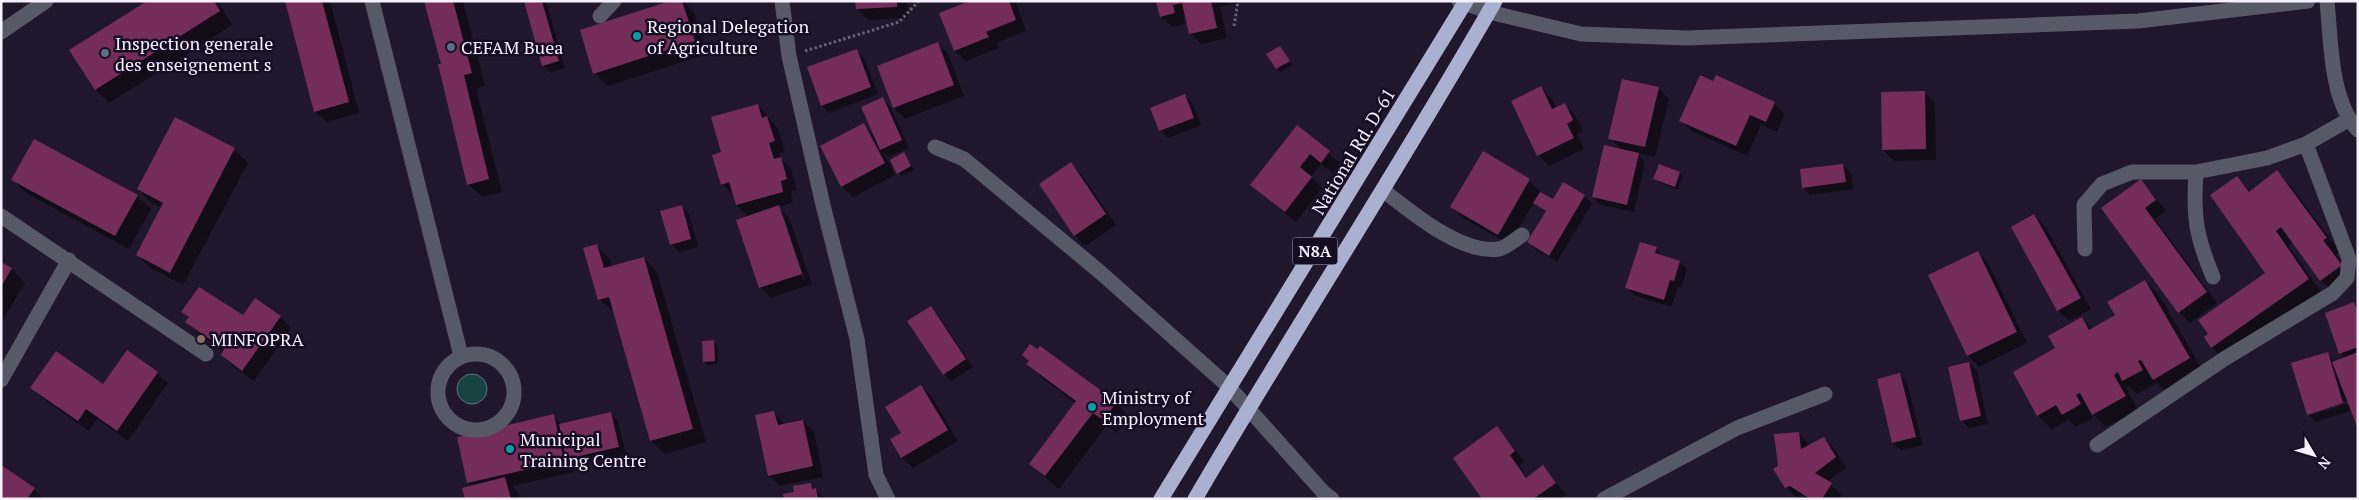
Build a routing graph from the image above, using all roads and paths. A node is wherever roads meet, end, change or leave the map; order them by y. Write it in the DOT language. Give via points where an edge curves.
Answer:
graph roads {
  1 [pos="46,1"];
  2 [pos="372,1"];
  3 [pos="614,1"];
  4 [pos="782,1"];
  5 [pos="919,1"];
  6 [pos="1238,1"];
  7 [pos="2308,1"];
  8 [pos="2327,1"];
  9 [pos="1463,2"];
  10 [pos="1492,7"];
  11 [pos="600,16"];
  12 [pos="1234,26"];
  13 [pos="1,32"];
  14 [pos="789,56"];
  15 [pos="2353,125"];
  16 [pos="2306,144"];
  17 [pos="935,147"];
  18 [pos="2196,172"];
  19 [pos="1384,190"];
  20 [pos="1,216"];
  21 [pos="1522,235"];
  22 [pos="2085,249"];
  23 [pos="69,260"];
  24 [pos="2213,277"];
  25 [pos="206,354"];
  26 [pos="461,356"];
  27 [pos="1,380"];
  28 [pos="1228,386"];
  29 [pos="1824,394"];
  30 [pos="1247,409"];
  31 [pos="2096,445"];
  32 [pos="888,499"];
  33 [pos="1161,499"];
  34 [pos="1195,499"];
  35 [pos="1332,499"];
  36 [pos="1604,499"];
  1 -- 13 [label="street"];
  2 -- 26 [label="street"];
  3 -- 11 [label="street"];
  4 -- 14 [label="street"];
  5 -- 14 [label="path" via="899,22"];
  6 -- 12 [label="path"];
  7 -- 10 [label="street" via="2138,21 1687,38 1581,34"];
  8 -- 15 [label="street" via="2335,78"];
  9 -- 10 [label="street"];
  9 -- 28 [label="highway, National Rd. D-61 / N8A" via="1282,304"];
  10 -- 19 [label="highway, N8A"];
  14 -- 32 [label="street" via="857,339 876,475"];
  15 -- 16 [label="street"];
  16 -- 18 [label="street" via="2266,158"];
  16 -- 31 [label="street" via="2349,259 2347,278 2333,293 2224,359"];
  17 -- 28 [label="street" via="964,160 997,186"];
  18 -- 22 [label="street" via="2132,172 2102,184 2084,205"];
  18 -- 24 [label="street" via="2194,206 2200,244"];
  19 -- 21 [label="street" via="1424,222 1468,246 1499,249"];
  19 -- 30 [label="highway, N8A"];
  20 -- 23 [label="street"];
  23 -- 25 [label="street"];
  23 -- 27 [label="street"];
  26 -- 26 [label="street" via="486,354 497,359 512,378 512,403 498,423 486,429 461,427 442,411 438,398 442,373"];
  28 -- 30 [label="street"];
  28 -- 33 [label="highway, National Rd. D-61 / N8A"];
  29 -- 36 [label="street" via="1737,428"];
  30 -- 34 [label="highway, N8A"];
  30 -- 35 [label="street"];
}
